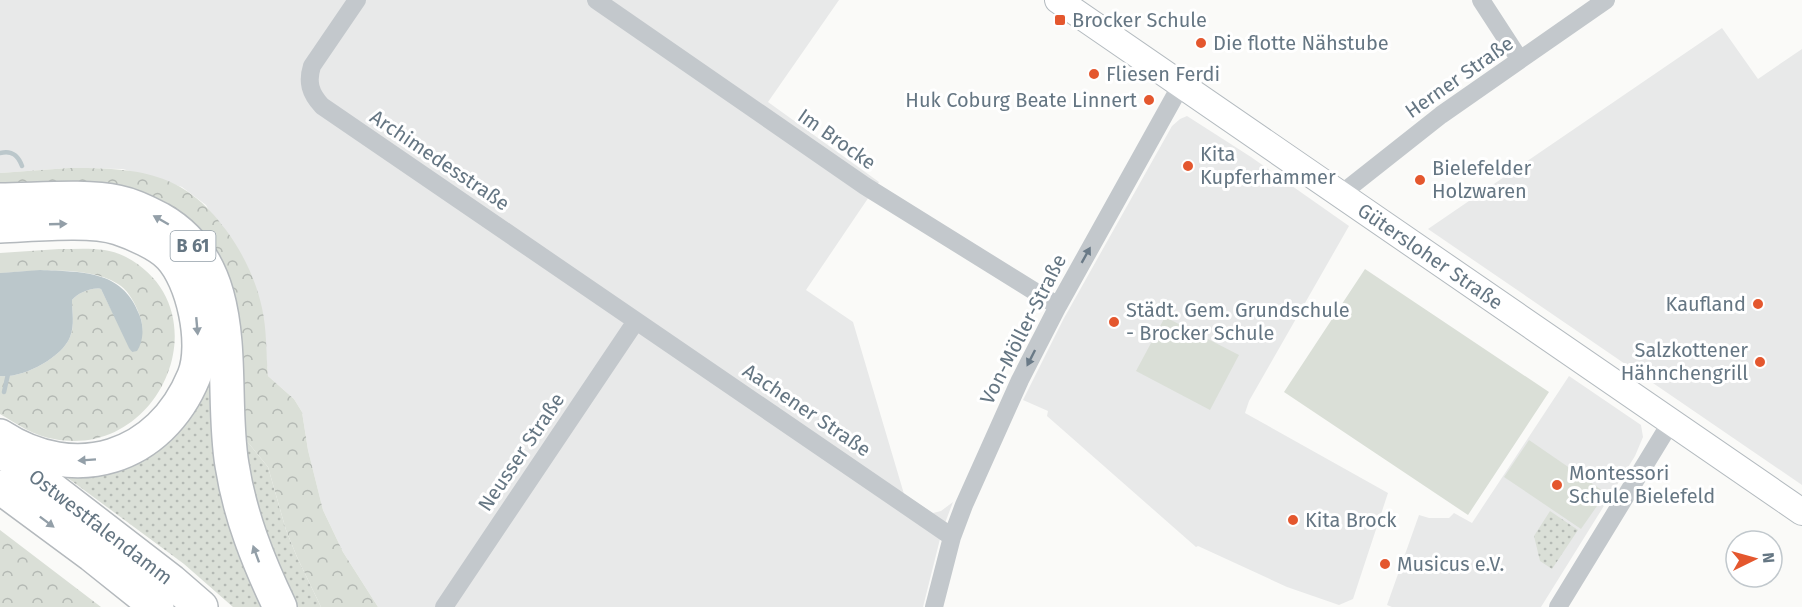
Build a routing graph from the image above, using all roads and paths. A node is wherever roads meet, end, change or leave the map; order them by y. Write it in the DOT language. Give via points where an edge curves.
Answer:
graph roads {
  1 [pos="357,0"];
  2 [pos="596,0"];
  3 [pos="1058,0"];
  4 [pos="1481,0"];
  5 [pos="1606,0"];
  6 [pos="1520,60"];
  7 [pos="1181,85"];
  8 [pos="1341,194"];
  9 [pos="0,200"];
  10 [pos="0,226"];
  11 [pos="1058,306"];
  12 [pos="636,321"];
  13 [pos="1671,422"];
  14 [pos="0,436"];
  15 [pos="0,449"];
  16 [pos="0,487"];
  17 [pos="1802,512"];
  18 [pos="952,537"];
  19 [pos="164,594"];
  20 [pos="201,607"];
  21 [pos="280,607"];
  22 [pos="444,607"];
  23 [pos="934,607"];
  24 [pos="1558,607"];
  1 -- 12 [label="street, Archimedesstraße" via="312,66 310,87 318,102"];
  2 -- 11 [label="street, Im Brocke" via="871,190"];
  3 -- 7 [label="street, Gütersloher Straße"];
  4 -- 6 [label="street"];
  5 -- 6 [label="street, Herner Straße"];
  6 -- 8 [label="street, Herner Straße" via="1441,115"];
  7 -- 8 [label="street, Gütersloher Straße"];
  11 -- 7 [label="street, Von-Möller-Straße, one-way"];
  8 -- 13 [label="street, Gütersloher Straße"];
  21 -- 9 [label="highway, B 61, one-way" via="257,560 242,513 231,464 220,299 192,243 162,220 118,202"];
  10 -- 14 [label="highway, one-way" via="80,223 116,227 144,239 170,256 187,285 198,320 195,374 180,404 162,426 135,446 106,458 81,462 33,452"];
  11 -- 18 [label="street, Von-Möller-Straße, one-way" via="975,479"];
  12 -- 18 [label="street, Aachener Straße"];
  12 -- 22 [label="street, Neusser Straße"];
  13 -- 17 [label="street, Gütersloher Straße"];
  13 -- 24 [label="street"];
  15 -- 19 [label="highway, Ostwestfalendamm"];
  16 -- 19 [label="highway, Ostwestfalendamm, one-way" via="92,555"];
  18 -- 23 [label="street, Von-Möller-Straße"];
  19 -- 20 [label="highway, Ostwestfalendamm"];
}
